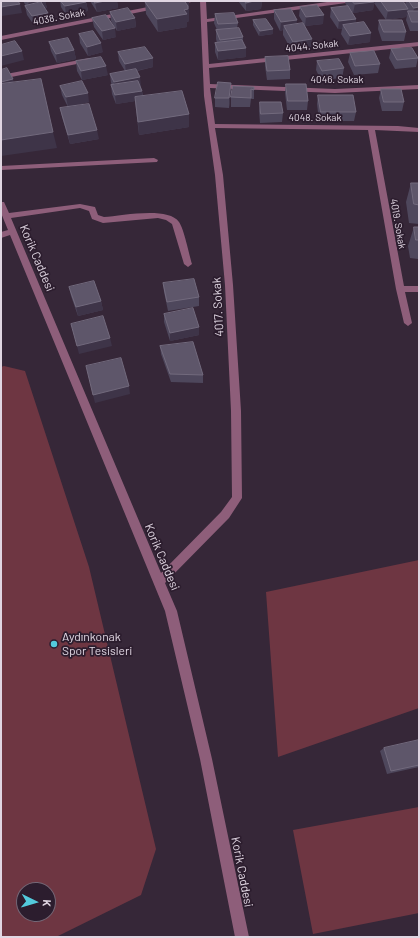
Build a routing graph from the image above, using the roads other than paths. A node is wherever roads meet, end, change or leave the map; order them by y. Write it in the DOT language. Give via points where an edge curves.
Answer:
graph roads {
  1 [pos="192,1"];
  2 [pos="203,1"];
  3 [pos="346,1"];
  4 [pos="169,5"];
  5 [pos="161,7"];
  6 [pos="204,22"];
  7 [pos="1,38"];
  8 [pos="419,44"];
  9 [pos="90,60"];
  10 [pos="206,66"];
  11 [pos="1,77"];
  12 [pos="207,86"];
  13 [pos="419,88"];
  14 [pos="211,126"];
  15 [pos="371,128"];
  16 [pos="419,130"];
  17 [pos="154,160"];
  18 [pos="1,168"];
  19 [pos="1,204"];
  20 [pos="6,216"];
  21 [pos="12,232"];
  22 [pos="1,235"];
  23 [pos="188,264"];
  24 [pos="400,289"];
  25 [pos="419,289"];
  26 [pos="408,323"];
  27 [pos="159,582"];
  28 [pos="242,937"];
  1 -- 4 [label="street"];
  2 -- 6 [label="street, 4017. Sokak"];
  3 -- 6 [label="street"];
  5 -- 7 [label="street, 4038. Sokak"];
  6 -- 10 [label="street, 4017. Sokak"];
  8 -- 10 [label="street, 4044. Sokak"];
  9 -- 11 [label="street"];
  10 -- 12 [label="street, 4017. Sokak"];
  12 -- 13 [label="street, 4046. Sokak" via="335,91"];
  12 -- 14 [label="street, 4017. Sokak"];
  14 -- 15 [label="street, 4048. Sokak"];
  14 -- 27 [label="street, 4017. Sokak" via="219,175 229,285 236,411 237,498 225,515"];
  15 -- 16 [label="street, 4048. Sokak"];
  15 -- 24 [label="street, 4019. Sokak"];
  17 -- 18 [label="street"];
  19 -- 20 [label="street, Korik Caddesi"];
  20 -- 21 [label="street, Korik Caddesi"];
  20 -- 23 [label="street" via="80,206 92,209 95,217 103,220 163,216 176,223"];
  21 -- 22 [label="street"];
  21 -- 27 [label="street, Korik Caddesi"];
  24 -- 25 [label="street"];
  24 -- 26 [label="street, 4019. Sokak"];
  27 -- 28 [label="street, Korik Caddesi" via="171,612 205,752"];
}
